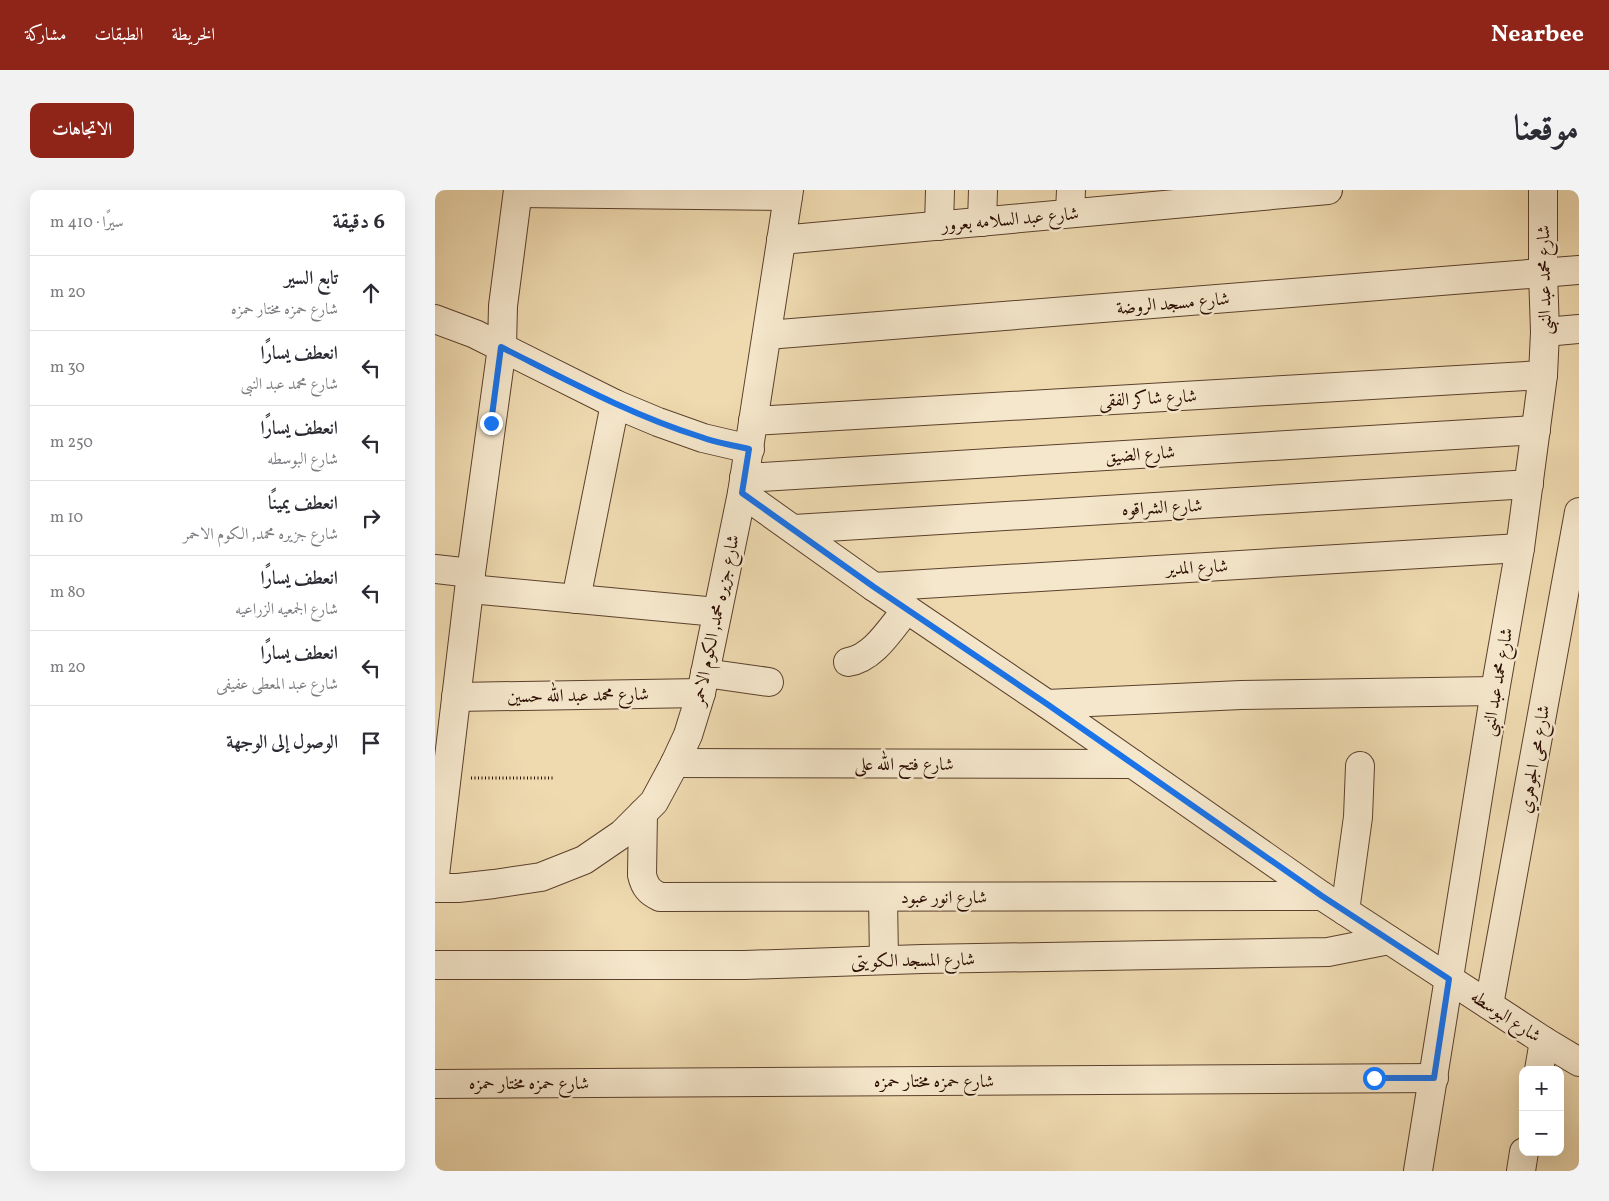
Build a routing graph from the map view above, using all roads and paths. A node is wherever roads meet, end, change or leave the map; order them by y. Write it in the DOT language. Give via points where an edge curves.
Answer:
graph roads {
  1 [pos="940,190"];
  2 [pos="983,190"];
  3 [pos="1328,190"];
  4 [pos="1543,190"];
  5 [pos="518,192"];
  6 [pos="1288,192"];
  7 [pos="789,193"];
  8 [pos="1215,195"];
  9 [pos="1162,198"];
  10 [pos="1071,202"];
  11 [pos="982,222"];
  12 [pos="939,226"];
  13 [pos="781,240"];
  14 [pos="1579,270"];
  15 [pos="1543,273"];
  16 [pos="435,319"];
  17 [pos="1579,329"];
  18 [pos="1545,332"];
  19 [pos="767,335"];
  20 [pos="501,347"];
  21 [pos="1543,375"];
  22 [pos="615,404"];
  23 [pos="753,421"];
  24 [pos="1536,430"];
  25 [pos="749,449"];
  26 [pos="1529,484"];
  27 [pos="743,485"];
  28 [pos="1579,512"];
  29 [pos="794,529"];
  30 [pos="1520,548"];
  31 [pos="435,569"];
  32 [pos="471,581"];
  33 [pos="874,587"];
  34 [pos="576,599"];
  35 [pos="907,609"];
  36 [pos="717,612"];
  37 [pos="848,662"];
  38 [pos="769,682"];
  39 [pos="703,683"];
  40 [pos="1495,691"];
  41 [pos="1047,704"];
  42 [pos="448,710"];
  43 [pos="675,763"];
  44 [pos="1133,764"];
  45 [pos="1360,766"];
  46 [pos="446,778"];
  47 [pos="553,778"];
  48 [pos="643,813"];
  49 [pos="435,875"];
  50 [pos="435,888"];
  51 [pos="1322,896"];
  52 [pos="883,897"];
  53 [pos="1345,911"];
  54 [pos="1389,940"];
  55 [pos="884,960"];
  56 [pos="435,965"];
  57 [pos="1449,979"];
  58 [pos="1489,1005"];
  59 [pos="1544,1041"];
  60 [pos="1579,1062"];
  61 [pos="1540,1066"];
  62 [pos="1434,1078"];
  63 [pos="435,1084"];
  64 [pos="1523,1156"];
  65 [pos="1418,1171"];
  66 [pos="1521,1171"];
  1 -- 12 [label="street"];
  2 -- 11 [label="street"];
  3 -- 6 [label="street, شارع عبد السلامه بعرور"];
  4 -- 15 [label="street, شارع محمد عبد النبى"];
  5 -- 7 [label="street"];
  5 -- 20 [label="street"];
  6 -- 8 [label="street, شارع عبد السلامه بعرور"];
  7 -- 13 [label="street, شارع جزيره محمد, الكوم الاحمر"];
  8 -- 9 [label="street, شارع عبد السلامه بعرور"];
  9 -- 10 [label="street, شارع عبد السلامه بعرور"];
  10 -- 11 [label="street, شارع عبد السلامه بعرور"];
  11 -- 12 [label="street, شارع عبد السلامه بعرور"];
  12 -- 13 [label="street, شارع عبد السلامه بعرور"];
  13 -- 19 [label="street, شارع جزيره محمد, الكوم الاحمر"];
  14 -- 15 [label="street, شارع مسجد الروضة"];
  15 -- 18 [label="street, شارع محمد عبد النبى"];
  15 -- 19 [label="street, شارع مسجد الروضة"];
  16 -- 20 [label="street"];
  17 -- 18 [label="street"];
  18 -- 21 [label="street, شارع محمد عبد النبى"];
  19 -- 23 [label="street, شارع جزيره محمد, الكوم الاحمر"];
  20 -- 22 [label="street"];
  20 -- 32 [label="street"];
  21 -- 23 [label="street, شارع شاكر الفقى"];
  21 -- 24 [label="street, شارع محمد عبد النبى"];
  22 -- 25 [label="street" via="703,438"];
  22 -- 34 [label="street"];
  23 -- 25 [label="street, شارع جزيره محمد, الكوم الاحمر"];
  24 -- 26 [label="street, شارع محمد عبد النبى"];
  24 -- 27 [label="street, شارع الضيق"];
  25 -- 27 [label="street, شارع جزيره محمد, الكوم الاحمر"];
  26 -- 29 [label="street, شارع الشراقوه"];
  26 -- 30 [label="street, شارع محمد عبد النبى"];
  27 -- 29 [label="street, شارع البوسطه"];
  27 -- 36 [label="street, شارع جزيره محمد, الكوم الاحمر"];
  28 -- 58 [label="street, شارع محى الجوهري"];
  29 -- 33 [label="street, شارع البوسطه"];
  30 -- 33 [label="street, شارع المدير"];
  30 -- 40 [label="street, شارع محمد عبد النبى"];
  31 -- 32 [label="street"];
  32 -- 34 [label="street"];
  32 -- 42 [label="street"];
  33 -- 35 [label="street, شارع البوسطه"];
  34 -- 36 [label="street"];
  35 -- 37 [label="street" via="866,656"];
  35 -- 41 [label="street, شارع البوسطه"];
  36 -- 39 [label="street, شارع جزيره محمد, الكوم الاحمر"];
  38 -- 39 [label="street, شارع محمد عبد الله حسين"];
  39 -- 42 [label="street, شارع محمد عبد الله حسين"];
  39 -- 43 [label="street, شارع جزيره محمد, الكوم الاحمر" via="688,735"];
  40 -- 41 [label="street" via="1241,695"];
  40 -- 57 [label="street, شارع محمد عبد النبى"];
  41 -- 44 [label="street, شارع البوسطه"];
  42 -- 46 [label="street"];
  43 -- 44 [label="street, شارع فتح الله على"];
  43 -- 48 [label="street, شارع جزيره محمد, الكوم الاحمر" via="654,802"];
  44 -- 51 [label="street, شارع البوسطه"];
  45 -- 53 [label="street" via="1358,817"];
  46 -- 47 [label="path"];
  46 -- 49 [label="street"];
  48 -- 50 [label="street, شارع جزيره محمد, الكوم الاحمر" via="622,834 584,860 541,877"];
  48 -- 52 [label="street, شارع انور عبود" via="642,875 651,893 660,898"];
  51 -- 52 [label="street, شارع انور عبود"];
  51 -- 53 [label="street, شارع البوسطه"];
  52 -- 55 [label="street"];
  53 -- 54 [label="street, شارع البوسطه"];
  54 -- 55 [label="street, شارع المسجد الكويتى" via="1328,952"];
  54 -- 57 [label="street, شارع البوسطه"];
  55 -- 56 [label="street, شارع المسجد الكويتى" via="745,965"];
  57 -- 58 [label="street, شارع البوسطه"];
  57 -- 62 [label="street, شارع محمد عبد النبى"];
  58 -- 59 [label="street, شارع البوسطه"];
  59 -- 60 [label="street, شارع البوسطه"];
  59 -- 61 [label="street"];
  62 -- 63 [label="street, شارع حمزه مختار حمزه"];
  62 -- 65 [label="street, شارع محمد عبد النبى"];
  64 -- 66 [label="street"];
}
